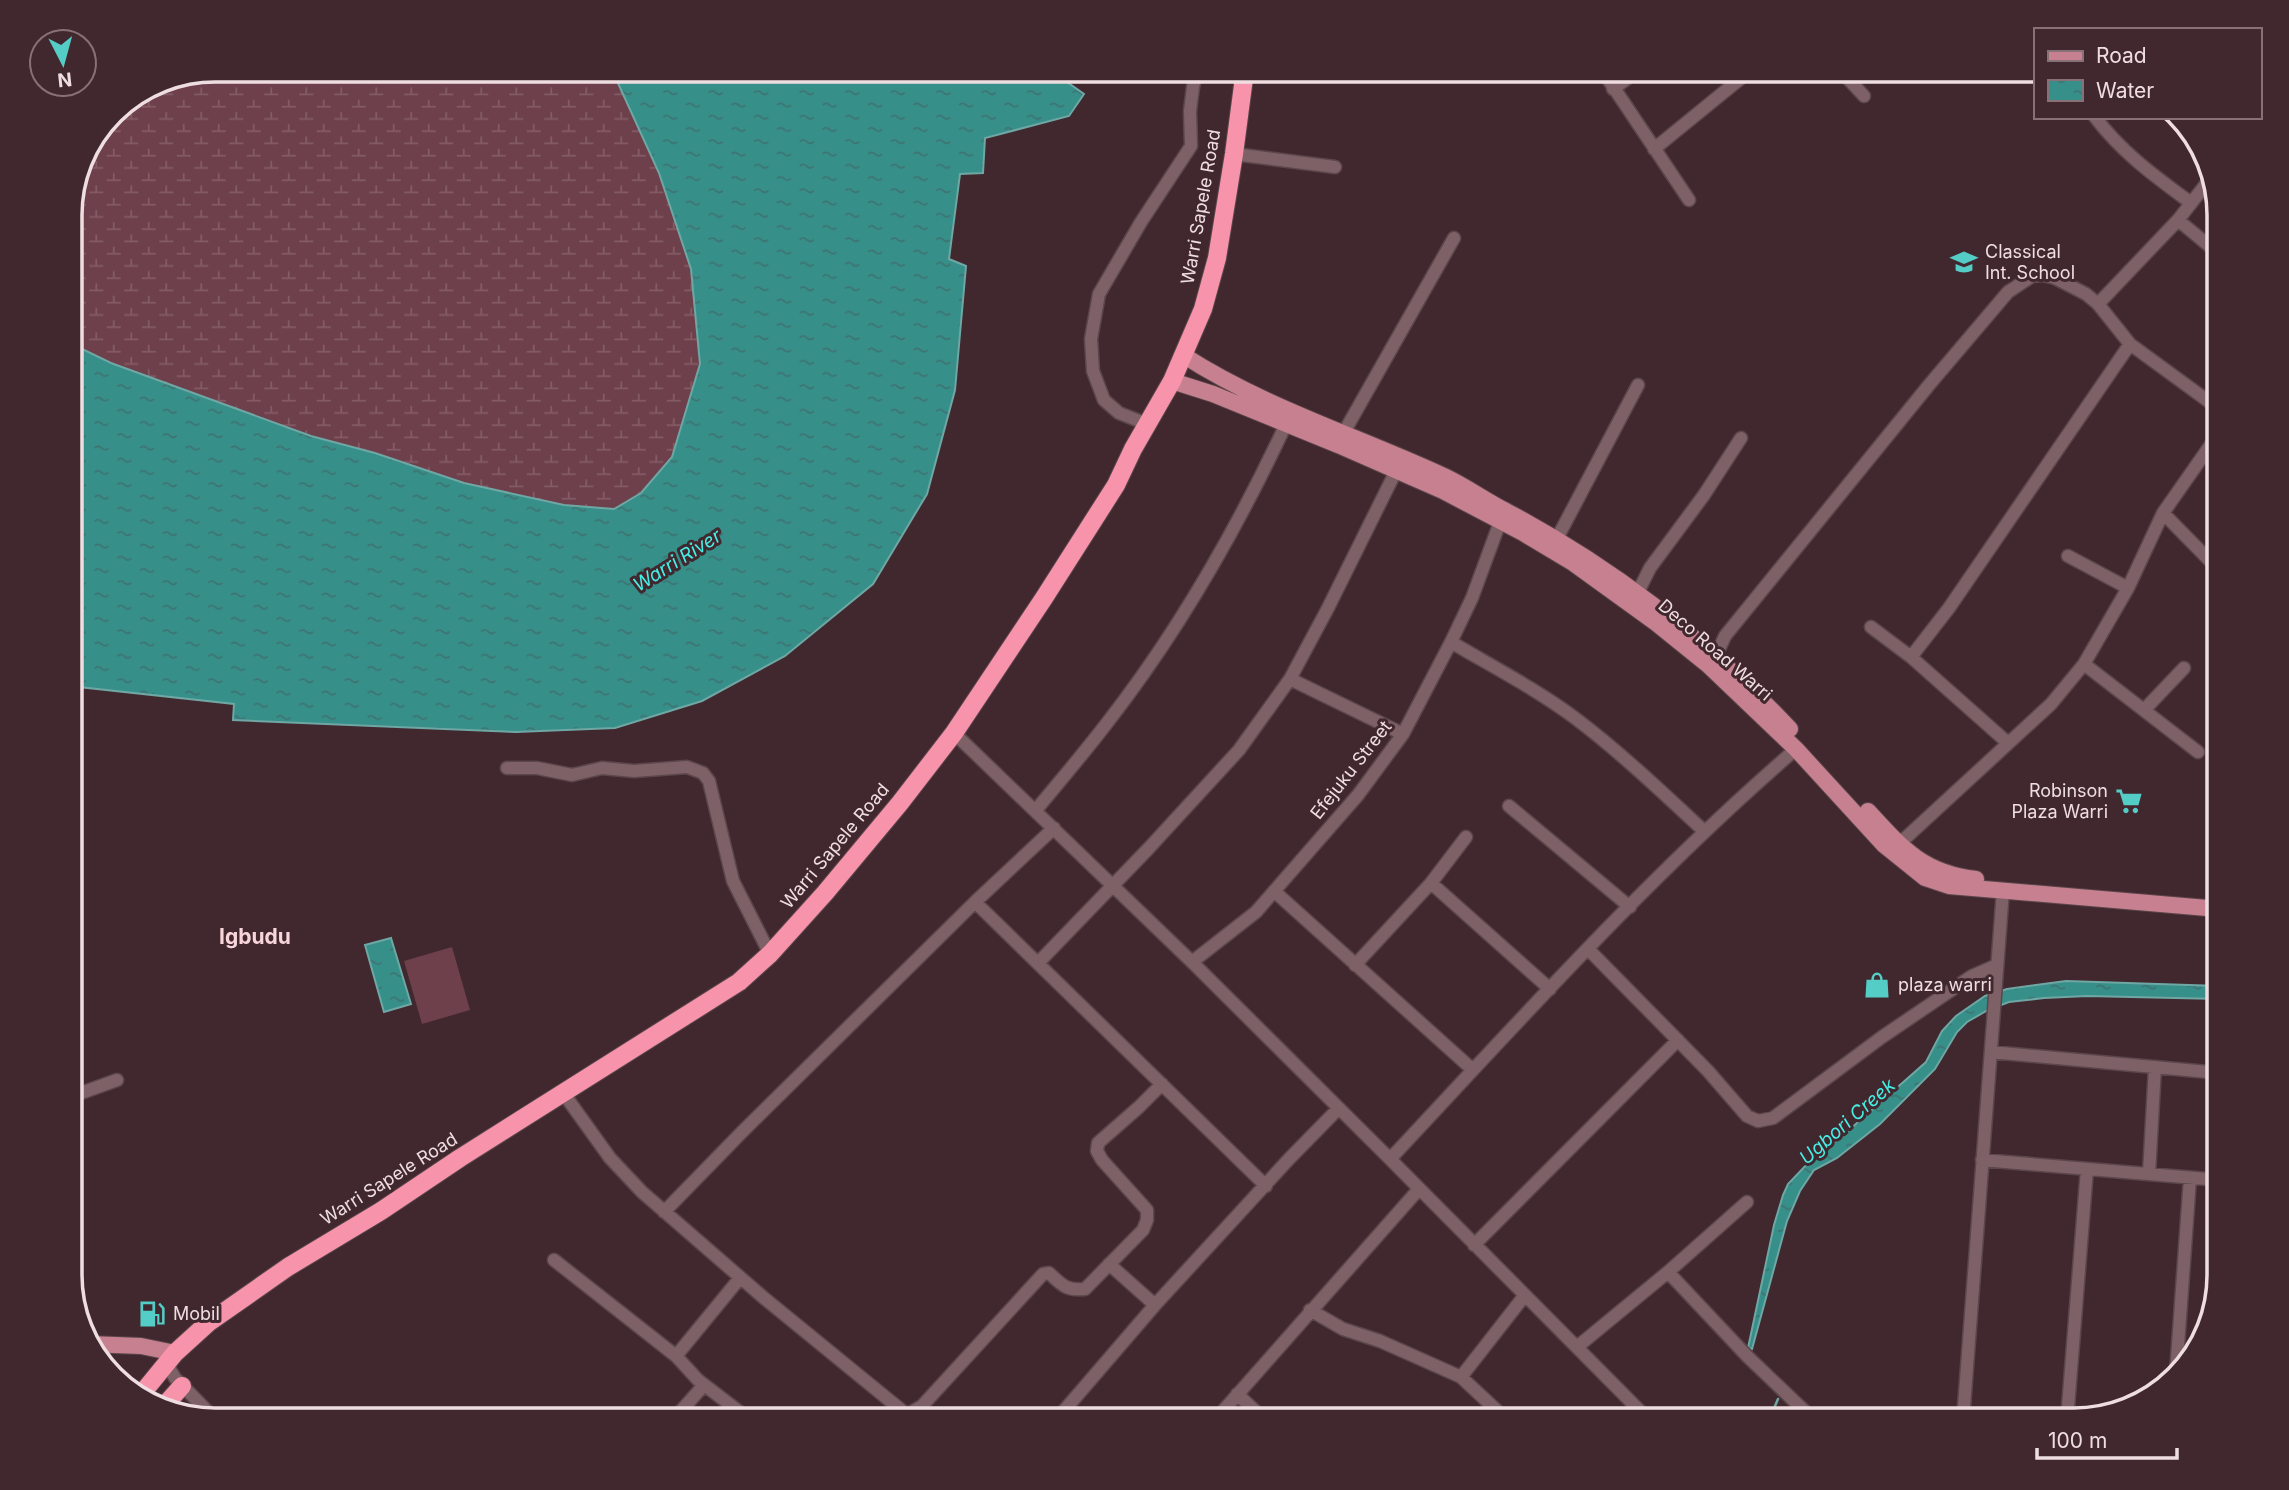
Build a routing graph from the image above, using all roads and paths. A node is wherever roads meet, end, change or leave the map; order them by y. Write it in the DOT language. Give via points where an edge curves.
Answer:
graph roads {
  1 [pos="1194,82"];
  2 [pos="1243,82"];
  3 [pos="1610,82"];
  4 [pos="1623,82"];
  5 [pos="1736,82"];
  6 [pos="1851,82"];
  7 [pos="1614,89"];
  8 [pos="1864,96"];
  9 [pos="2097,119"];
  10 [pos="1654,149"];
  11 [pos="1234,154"];
  12 [pos="1335,167"];
  13 [pos="2204,187"];
  14 [pos="1689,200"];
  15 [pos="2191,203"];
  16 [pos="2178,220"];
  17 [pos="1454,238"];
  18 [pos="2207,244"];
  19 [pos="2098,304"];
  20 [pos="2130,344"];
  21 [pos="1182,355"];
  22 [pos="1172,381"];
  23 [pos="1639,385"];
  24 [pos="2207,400"];
  25 [pos="1147,424"];
  26 [pos="1286,424"];
  27 [pos="1343,434"];
  28 [pos="1741,438"];
  29 [pos="2207,450"];
  30 [pos="1396,471"];
  31 [pos="2163,513"];
  32 [pos="1500,522"];
  33 [pos="1554,544"];
  34 [pos="2068,556"];
  35 [pos="2207,558"];
  36 [pos="2128,588"];
  37 [pos="1637,594"];
  38 [pos="1871,627"];
  39 [pos="1451,642"];
  40 [pos="1716,656"];
  41 [pos="1911,657"];
  42 [pos="2084,664"];
  43 [pos="2184,668"];
  44 [pos="1290,679"];
  45 [pos="2144,710"];
  46 [pos="954,733"];
  47 [pos="1403,734"];
  48 [pos="2008,743"];
  49 [pos="1796,749"];
  50 [pos="2198,752"];
  51 [pos="507,768"];
  52 [pos="1509,806"];
  53 [pos="1036,810"];
  54 [pos="1054,828"];
  55 [pos="1704,831"];
  56 [pos="1466,837"];
  57 [pos="1899,844"];
  58 [pos="1431,883"];
  59 [pos="1112,884"];
  60 [pos="2003,890"];
  61 [pos="1273,891"];
  62 [pos="2207,898"];
  63 [pos="975,902"];
  64 [pos="1630,907"];
  65 [pos="2207,908"];
  66 [pos="1588,949"];
  67 [pos="770,954"];
  68 [pos="1192,962"];
  69 [pos="1038,963"];
  70 [pos="1355,965"];
  71 [pos="1997,965"];
  72 [pos="1550,989"];
  73 [pos="1678,1040"];
  74 [pos="1991,1052"];
  75 [pos="2155,1067"];
  76 [pos="1473,1070"];
  77 [pos="2207,1072"];
  78 [pos="117,1080"];
  79 [pos="1162,1084"];
  80 [pos="83,1092"];
  81 [pos="564,1094"];
  82 [pos="1338,1109"];
  83 [pos="1390,1159"];
  84 [pos="1982,1160"];
  85 [pos="2087,1169"];
  86 [pos="2149,1174"];
  87 [pos="2190,1178"];
  88 [pos="2207,1179"];
  89 [pos="1266,1186"];
  90 [pos="1419,1189"];
  91 [pos="1747,1202"];
  92 [pos="664,1212"];
  93 [pos="1474,1245"];
  94 [pos="554,1261"];
  95 [pos="1109,1264"];
  96 [pos="1668,1272"];
  97 [pos="740,1278"];
  98 [pos="1525,1295"];
  99 [pos="1155,1306"];
  100 [pos="1310,1310"];
  101 [pos="102,1345"];
  102 [pos="1577,1347"];
  103 [pos="2180,1355"];
  104 [pos="676,1356"];
  105 [pos="171,1358"];
  106 [pos="1461,1377"];
  107 [pos="704,1384"];
  108 [pos="182,1386"];
  109 [pos="148,1389"];
  110 [pos="1237,1394"];
  111 [pos="170,1400"];
  112 [pos="203,1407"];
  113 [pos="683,1408"];
  114 [pos="735,1408"];
  115 [pos="896,1408"];
  116 [pos="920,1408"];
  117 [pos="1066,1408"];
  118 [pos="1225,1408"];
  119 [pos="1252,1408"];
  120 [pos="1493,1408"];
  121 [pos="1637,1408"];
  122 [pos="1801,1408"];
  123 [pos="1964,1408"];
  124 [pos="2068,1408"];
  1 -- 25 [label="street" via="1189,111 1191,146 1099,294 1091,339 1093,371 1104,400 1119,413"];
  2 -- 11 [label="highway, Warri Sapele Road"];
  3 -- 7 [label="street"];
  4 -- 7 [label="street"];
  5 -- 10 [label="street"];
  6 -- 8 [label="street"];
  7 -- 10 [label="street"];
  9 -- 15 [label="street" via="2138,164"];
  10 -- 14 [label="street"];
  11 -- 12 [label="street"];
  11 -- 21 [label="highway, Warri Sapele Road" via="1217,258 1203,309"];
  13 -- 15 [label="street"];
  15 -- 16 [label="street"];
  16 -- 18 [label="street"];
  16 -- 19 [label="street"];
  17 -- 27 [label="street"];
  19 -- 20 [label="street"];
  19 -- 40 [label="street" via="2068,284 2043,275 2032,276 2008,292 1725,636"];
  20 -- 24 [label="street"];
  20 -- 41 [label="street"];
  21 -- 22 [label="highway, Warri Sapele Road"];
  21 -- 27 [label="main road, Deco Road Warri" via="1230,385"];
  22 -- 25 [label="highway, Warri Sapele Road"];
  22 -- 26 [label="main road, Deco Road Warri"];
  23 -- 33 [label="street"];
  25 -- 46 [label="highway, Warri Sapele Road" via="1116,485"];
  26 -- 30 [label="main road, Deco Road Warri"];
  26 -- 53 [label="street" via="1214,562 1164,643 1108,722"];
  27 -- 33 [label="main road, Deco Road Warri" via="1450,479"];
  28 -- 37 [label="street" via="1650,568"];
  29 -- 31 [label="street"];
  30 -- 32 [label="main road, Deco Road Warri"];
  30 -- 44 [label="street"];
  31 -- 35 [label="street"];
  31 -- 36 [label="street"];
  32 -- 33 [label="main road, Deco Road Warri"];
  32 -- 39 [label="street, Efejuku Street"];
  33 -- 37 [label="main road, Deco Road Warri"];
  33 -- 49 [label="main road, Deco Road Warri" via="1708,665"];
  34 -- 36 [label="street"];
  36 -- 42 [label="street"];
  37 -- 40 [label="main road, Deco Road Warri"];
  38 -- 41 [label="street"];
  39 -- 47 [label="street, Efejuku Street"];
  39 -- 55 [label="street" via="1575,719"];
  40 -- 57 [label="main road, Deco Road Warri"];
  41 -- 48 [label="street"];
  42 -- 45 [label="street"];
  42 -- 48 [label="street" via="2051,704"];
  43 -- 45 [label="street"];
  44 -- 47 [label="street"];
  44 -- 59 [label="street" via="1239,750"];
  45 -- 50 [label="street"];
  46 -- 53 [label="street"];
  46 -- 67 [label="highway, Warri Sapele Road"];
  47 -- 61 [label="street, Efejuku Street" via="1358,795"];
  48 -- 57 [label="street"];
  49 -- 55 [label="street"];
  49 -- 60 [label="main road, Deco Road Warri" via="1884,845 1925,878 1949,886"];
  51 -- 67 [label="street" via="572,775 602,768 687,767 703,773 709,781 733,881"];
  52 -- 64 [label="street"];
  53 -- 54 [label="street"];
  54 -- 59 [label="street"];
  54 -- 63 [label="street"];
  55 -- 64 [label="street"];
  56 -- 58 [label="street"];
  57 -- 62 [label="main road, Deco Road Warri" via="1926,866 1961,877"];
  58 -- 70 [label="street"];
  58 -- 72 [label="street"];
  59 -- 68 [label="street"];
  59 -- 69 [label="street"];
  60 -- 65 [label="main road, Deco Road Warri"];
  60 -- 71 [label="street"];
  61 -- 68 [label="street, Efejuku Street" via="1256,912"];
  61 -- 70 [label="street"];
  63 -- 69 [label="street"];
  63 -- 92 [label="street"];
  64 -- 66 [label="street"];
  66 -- 72 [label="street"];
  66 -- 73 [label="street"];
  67 -- 81 [label="highway, Warri Sapele Road" via="739,982"];
  68 -- 82 [label="street"];
  69 -- 79 [label="street"];
  70 -- 76 [label="street"];
  71 -- 73 [label="street" via="1972,976 1767,1121 1747,1116"];
  71 -- 74 [label="street"];
  72 -- 76 [label="street"];
  73 -- 93 [label="street"];
  74 -- 75 [label="street"];
  74 -- 84 [label="street"];
  75 -- 77 [label="street"];
  75 -- 86 [label="street"];
  76 -- 83 [label="street"];
  78 -- 80 [label="street"];
  79 -- 89 [label="street"];
  79 -- 95 [label="street" via="1098,1143 1102,1160 1147,1210 1143,1230"];
  81 -- 92 [label="street" via="610,1158"];
  81 -- 105 [label="highway, Warri Sapele Road" via="288,1267 208,1323"];
  82 -- 83 [label="street"];
  82 -- 89 [label="street"];
  83 -- 90 [label="street"];
  84 -- 85 [label="street"];
  84 -- 123 [label="street"];
  85 -- 86 [label="street"];
  85 -- 124 [label="street"];
  86 -- 87 [label="street"];
  87 -- 88 [label="street"];
  87 -- 103 [label="street"];
  89 -- 99 [label="street"];
  90 -- 93 [label="street"];
  90 -- 100 [label="street"];
  91 -- 96 [label="street"];
  92 -- 97 [label="street"];
  93 -- 98 [label="street"];
  94 -- 104 [label="street"];
  95 -- 99 [label="street"];
  95 -- 116 [label="street" via="1085,1289 1073,1290 1049,1273 1043,1274"];
  96 -- 102 [label="street"];
  96 -- 122 [label="street"];
  97 -- 104 [label="street"];
  97 -- 115 [label="street"];
  98 -- 102 [label="street"];
  98 -- 106 [label="street"];
  99 -- 117 [label="street"];
  100 -- 106 [label="street" via="1343,1329"];
  100 -- 110 [label="street"];
  101 -- 105 [label="main road" via="141,1346"];
  102 -- 121 [label="street"];
  104 -- 107 [label="street"];
  105 -- 108 [label="street"];
  105 -- 109 [label="highway, Warri Sapele Road"];
  106 -- 120 [label="street"];
  107 -- 113 [label="street"];
  107 -- 114 [label="street"];
  108 -- 111 [label="highway"];
  108 -- 112 [label="street"];
  110 -- 118 [label="street"];
  110 -- 119 [label="street"];
}
